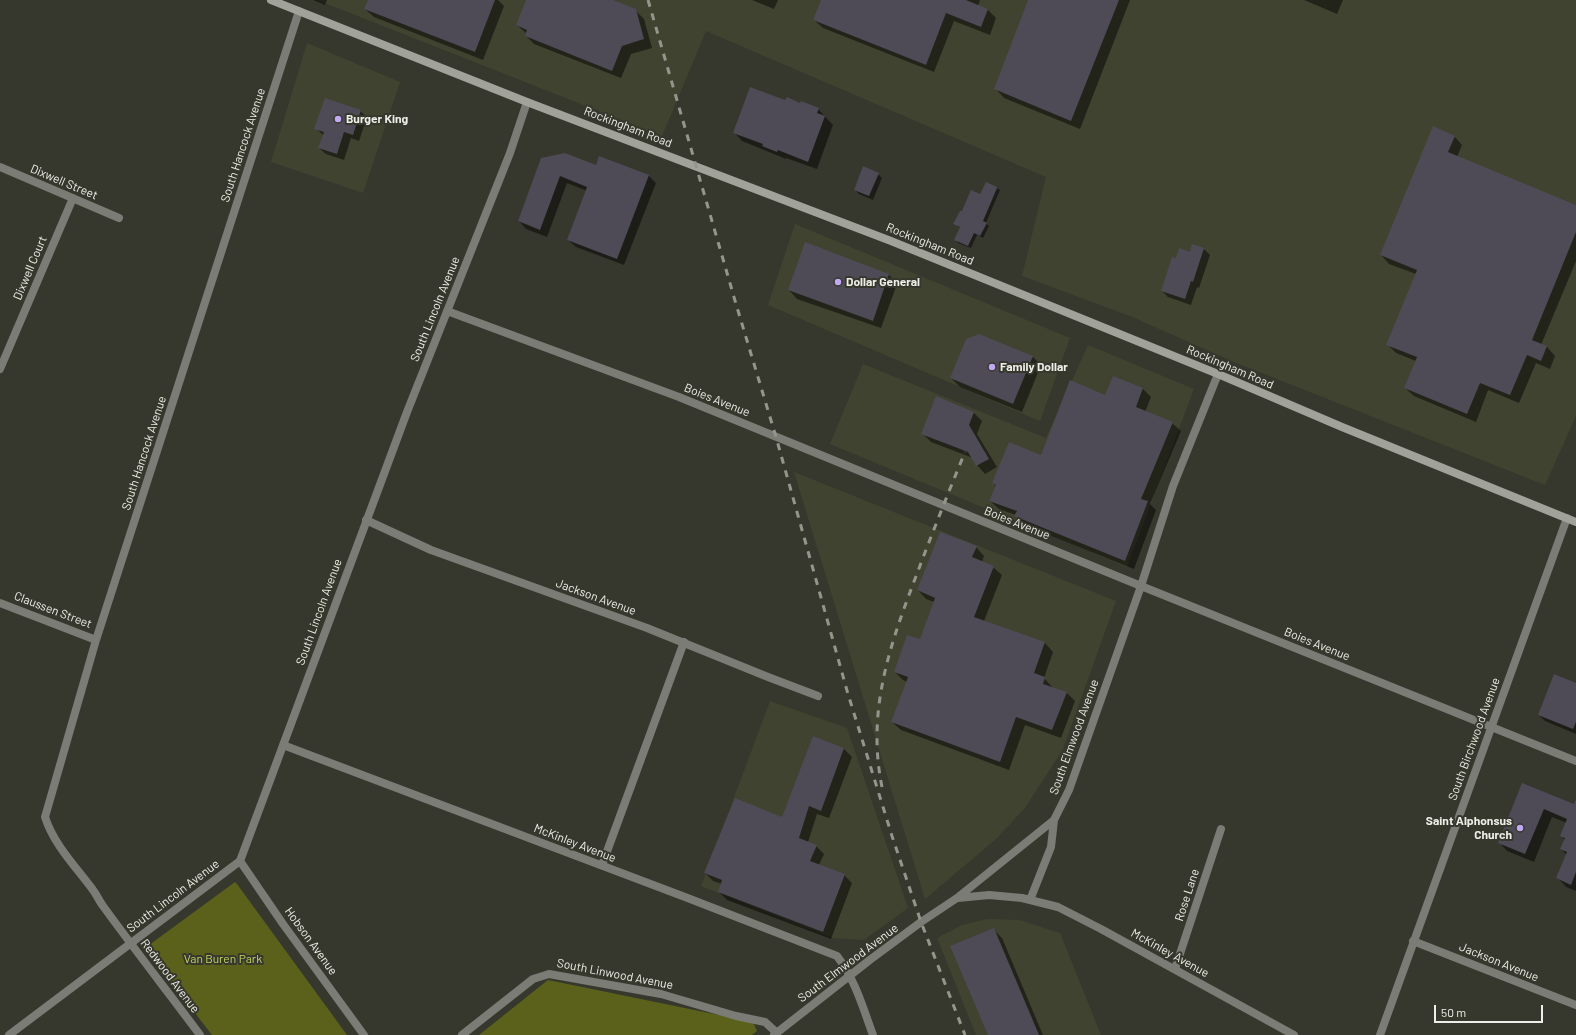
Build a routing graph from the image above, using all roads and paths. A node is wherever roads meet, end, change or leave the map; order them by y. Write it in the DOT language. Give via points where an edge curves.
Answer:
graph roads {
  1 [pos="271,0"];
  2 [pos="299,11"];
  3 [pos="527,102"];
  4 [pos="0,167"];
  5 [pos="73,198"];
  6 [pos="119,218"];
  7 [pos="447,311"];
  8 [pos="0,369"];
  9 [pos="1218,374"];
  10 [pos="1567,518"];
  11 [pos="366,520"];
  12 [pos="1576,522"];
  13 [pos="1141,586"];
  14 [pos="0,603"];
  15 [pos="96,640"];
  16 [pos="684,642"];
  17 [pos="818,696"];
  18 [pos="1492,728"];
  19 [pos="283,745"];
  20 [pos="1576,761"];
  21 [pos="1054,820"];
  22 [pos="1221,829"];
  23 [pos="240,861"];
  24 [pos="602,865"];
  25 [pos="95,892"];
  26 [pos="957,898"];
  27 [pos="1030,900"];
  28 [pos="1413,941"];
  29 [pos="130,944"];
  30 [pos="1175,969"];
  31 [pos="849,976"];
  32 [pos="1576,1005"];
  33 [pos="775,1034"];
  34 [pos="9,1035"];
  35 [pos="200,1035"];
  36 [pos="364,1035"];
  37 [pos="462,1035"];
  38 [pos="873,1035"];
  39 [pos="1294,1035"];
  40 [pos="1380,1035"];
  1 -- 2 [label="street, Rockingham Road"];
  2 -- 3 [label="street, Rockingham Road"];
  2 -- 15 [label="street, South Hancock Avenue"];
  3 -- 7 [label="street, South Lincoln Avenue" via="510,153"];
  3 -- 9 [label="street, Rockingham Road" via="891,241"];
  4 -- 5 [label="street, Dixwell Street"];
  5 -- 6 [label="street, Dixwell Street"];
  5 -- 8 [label="street, Dixwell Court"];
  7 -- 11 [label="street, South Lincoln Avenue"];
  7 -- 13 [label="street, Boies Avenue" via="679,397"];
  9 -- 10 [label="street, Rockingham Road"];
  9 -- 13 [label="street, South Elmwood Avenue" via="1173,486"];
  10 -- 12 [label="street, Rockingham Road"];
  10 -- 18 [label="street, South Birchwood Avenue"];
  11 -- 16 [label="street, Jackson Avenue" via="431,550"];
  11 -- 19 [label="street, South Lincoln Avenue"];
  13 -- 18 [label="street, Boies Avenue"];
  13 -- 21 [label="street, South Elmwood Avenue" via="1069,790"];
  14 -- 15 [label="street, Claussen Street"];
  15 -- 25 [label="street, South Hancock Avenue" via="45,817 58,843"];
  16 -- 17 [label="street, Jackson Avenue"];
  16 -- 24 [label="street"];
  18 -- 20 [label="street, Boies Avenue"];
  18 -- 28 [label="street, South Birchwood Avenue"];
  19 -- 23 [label="street, South Lincoln Avenue"];
  19 -- 24 [label="street, McKinley Avenue"];
  21 -- 26 [label="street, South Elmwood Avenue"];
  21 -- 27 [label="street" via="1051,847"];
  22 -- 30 [label="street, Rose Lane"];
  23 -- 29 [label="street, South Lincoln Avenue"];
  23 -- 36 [label="street, Hobson Avenue"];
  24 -- 31 [label="street, McKinley Avenue" via="837,956"];
  25 -- 29 [label="street, Redwood Avenue"];
  26 -- 27 [label="street, McKinley Avenue" via="989,894"];
  26 -- 31 [label="street, South Elmwood Avenue"];
  27 -- 30 [label="street, McKinley Avenue" via="1058,907"];
  28 -- 32 [label="street, Jackson Avenue"];
  28 -- 40 [label="street, South Birchwood Avenue"];
  29 -- 34 [label="street, South Lincoln Avenue"];
  29 -- 35 [label="street, Redwood Avenue"];
  30 -- 39 [label="street, McKinley Avenue"];
  31 -- 33 [label="street, South Elmwood Avenue"];
  31 -- 38 [label="street, McKinley Avenue"];
  33 -- 37 [label="street, South Linwood Avenue" via="765,1022 660,994 549,974 533,980"];
}
